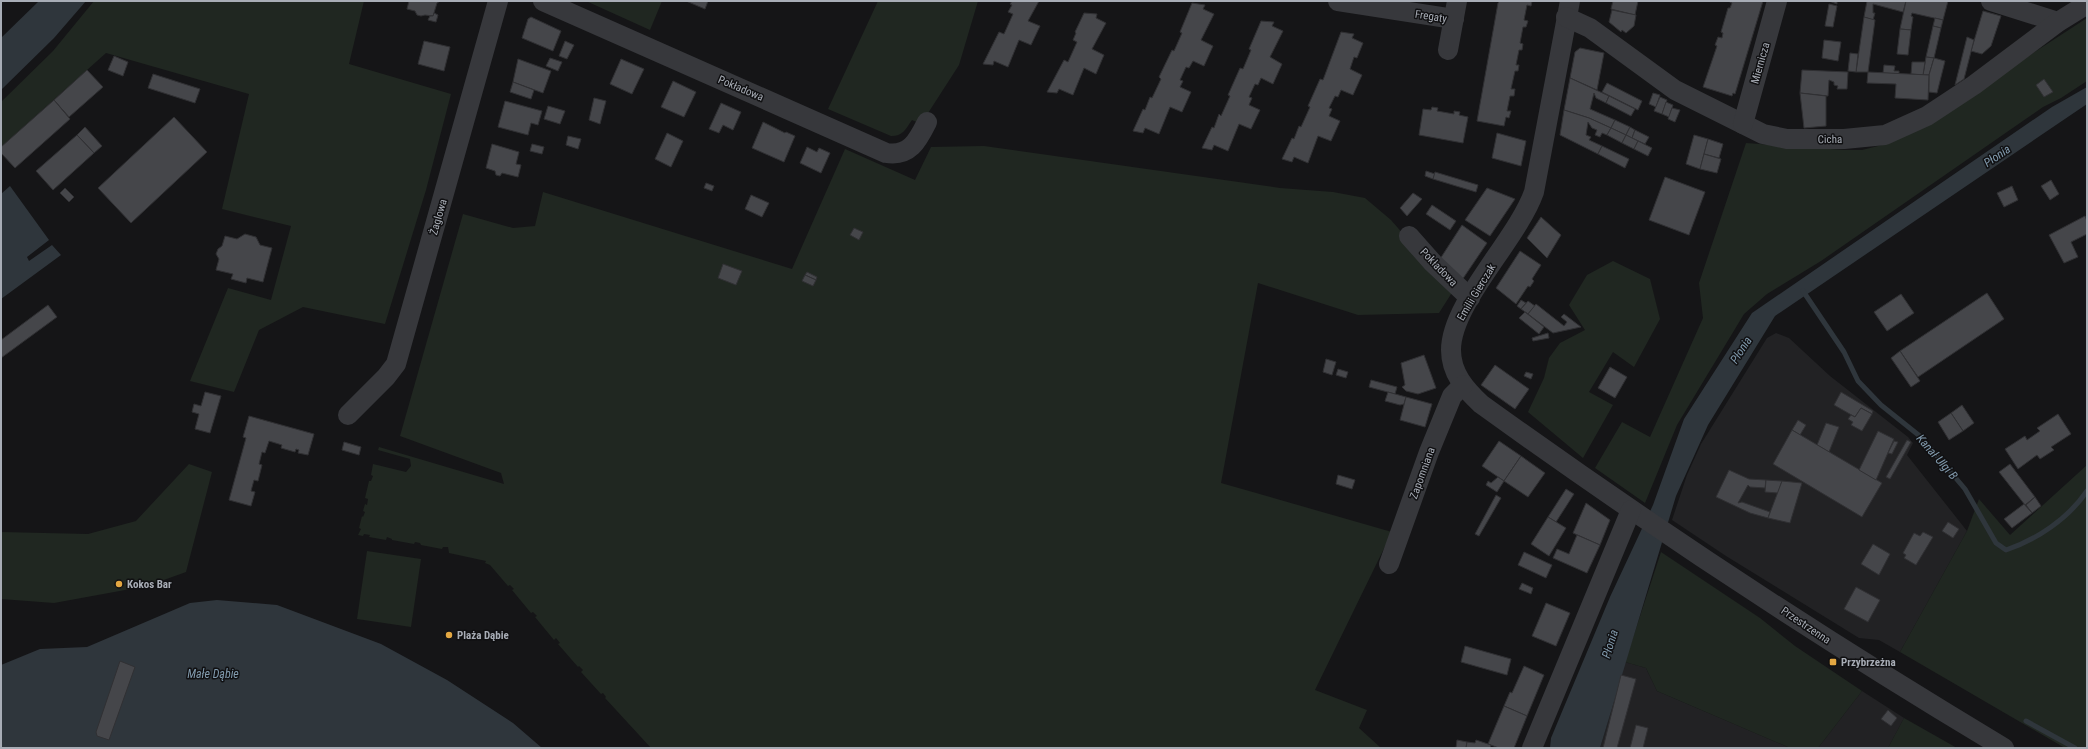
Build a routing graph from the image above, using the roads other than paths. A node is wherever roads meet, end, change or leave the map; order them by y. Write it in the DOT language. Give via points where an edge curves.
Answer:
graph roads {
  1 [pos="498,1"];
  2 [pos="543,1"];
  3 [pos="1338,1"];
  4 [pos="1777,1"];
  5 [pos="1991,1"];
  6 [pos="2087,4"];
  7 [pos="2016,5"];
  8 [pos="1568,9"];
  9 [pos="1455,10"];
  10 [pos="2058,22"];
  11 [pos="1448,50"];
  12 [pos="927,122"];
  13 [pos="1743,124"];
  14 [pos="1409,236"];
  15 [pos="1470,298"];
  16 [pos="1463,385"];
  17 [pos="348,414"];
  18 [pos="1636,514"];
  19 [pos="1390,564"];
  20 [pos="1532,748"];
  21 [pos="2004,748"];
  1 -- 17 [label="street, Żaglowa" via="396,364"];
  2 -- 12 [label="street, Pokładowa" via="886,153 897,154 909,149 916,143"];
  3 -- 9 [label="street, Fregaty"];
  4 -- 13 [label="street, Miernicza"];
  5 -- 7 [label="street"];
  6 -- 10 [label="street, Cicha"];
  7 -- 10 [label="street"];
  8 -- 13 [label="street, Cicha" via="1675,90"];
  8 -- 15 [label="street, Emilii Gierczak" via="1534,192 1521,220"];
  9 -- 11 [label="street, Fregaty"];
  10 -- 13 [label="street, Cicha" via="1950,101 1927,116 1885,135 1787,140 1763,134"];
  14 -- 15 [label="street, Pokładowa"];
  15 -- 16 [label="street, Emilii Gierczak" via="1455,329 1451,350 1455,369"];
  16 -- 18 [label="street, Emilii Gierczak" via="1481,404"];
  16 -- 19 [label="street, Zapomniana" via="1452,396 1429,452"];
  18 -- 20 [label="street"];
  18 -- 21 [label="street, Przestrzenna" via="1838,647"];
}
